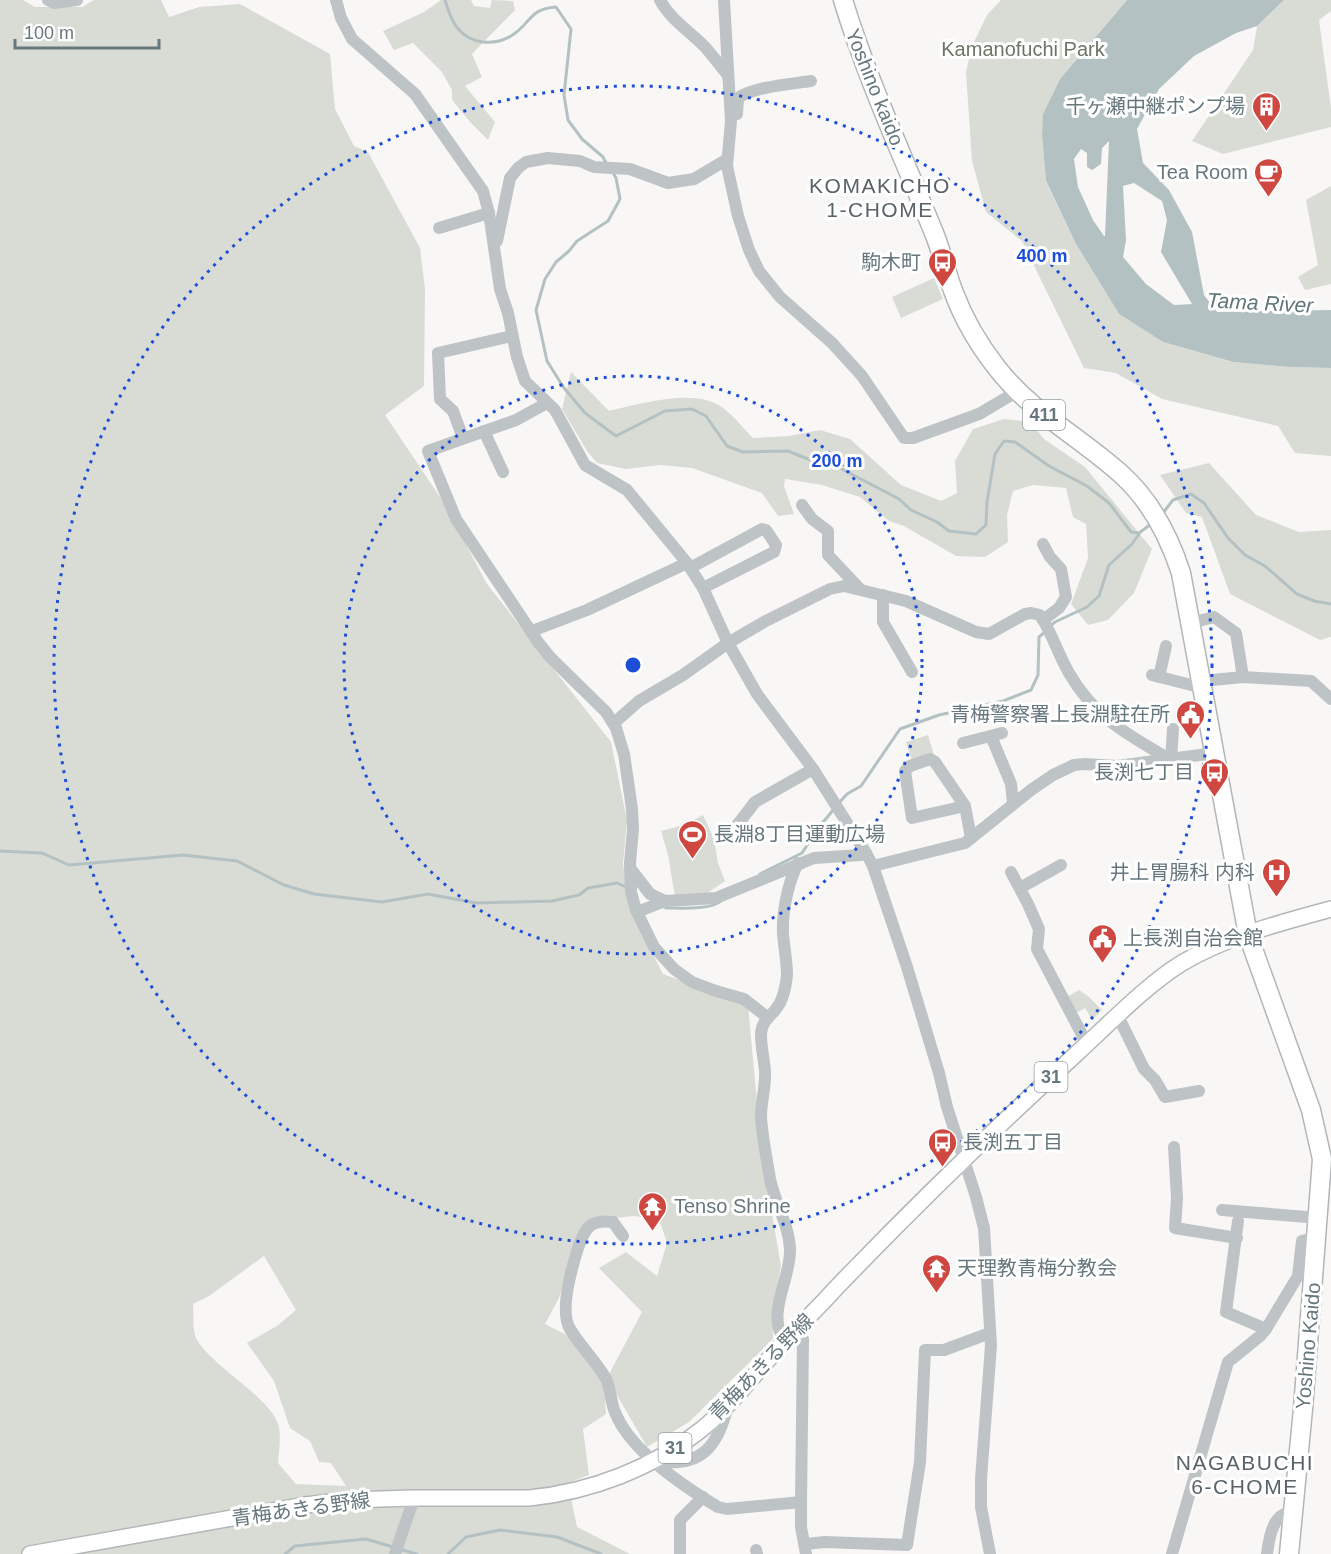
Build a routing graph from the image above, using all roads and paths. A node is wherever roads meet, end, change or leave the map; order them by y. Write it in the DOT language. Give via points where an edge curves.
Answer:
graph roads {
  1 [pos="48,0"];
  2 [pos="77,0"];
  3 [pos="336,0"];
  4 [pos="660,0"];
  5 [pos="724,0"];
  6 [pos="843,0"];
  7 [pos="728,75"];
  8 [pos="811,81"];
  9 [pos="728,146"];
  10 [pos="726,160"];
  11 [pos="489,213"];
  12 [pos="439,228"];
  13 [pos="495,251"];
  14 [pos="512,336"];
  15 [pos="1018,391"];
  16 [pos="547,403"];
  17 [pos="484,431"];
  18 [pos="463,438"];
  19 [pos="503,472"];
  20 [pos="802,506"];
  21 [pos="1043,544"];
  22 [pos="689,566"];
  23 [pos="703,588"];
  24 [pos="860,589"];
  25 [pos="883,595"];
  26 [pos="1046,623"];
  27 [pos="1191,623"];
  28 [pos="532,631"];
  29 [pos="728,643"];
  30 [pos="1166,645"];
  31 [pos="912,672"];
  32 [pos="1243,677"];
  33 [pos="1203,685"];
  34 [pos="1331,699"];
  35 [pos="614,723"];
  36 [pos="1173,729"];
  37 [pos="963,743"];
  38 [pos="1215,753"];
  39 [pos="1171,759"];
  40 [pos="813,770"];
  41 [pos="1013,803"];
  42 [pos="965,806"];
  43 [pos="731,833"];
  44 [pos="971,838"];
  45 [pos="866,853"];
  46 [pos="798,863"];
  47 [pos="1061,865"];
  48 [pos="873,866"];
  49 [pos="630,867"];
  50 [pos="1011,872"];
  51 [pos="1020,888"];
  52 [pos="660,903"];
  53 [pos="1331,909"];
  54 [pos="637,912"];
  55 [pos="1248,935"];
  56 [pos="1118,1016"];
  57 [pos="767,1017"];
  58 [pos="1087,1044"];
  59 [pos="1199,1091"];
  60 [pos="1174,1147"];
  61 [pos="1326,1159"];
  62 [pos="963,1161"];
  63 [pos="1222,1210"];
  64 [pos="1318,1218"];
  65 [pos="1238,1221"];
  66 [pos="623,1236"];
  67 [pos="1237,1238"];
  68 [pos="1317,1238"];
  69 [pos="798,1329"];
  70 [pos="1266,1329"];
  71 [pos="990,1333"];
  72 [pos="785,1341"];
  73 [pos="651,1461"];
  74 [pos="414,1497"];
  75 [pos="703,1497"];
  76 [pos="801,1502"];
  77 [pos="1293,1513"];
  78 [pos="806,1549"];
  79 [pos="30,1554"];
  80 [pos="395,1554"];
  81 [pos="680,1554"];
  82 [pos="990,1554"];
  83 [pos="1172,1554"];
  84 [pos="1267,1554"];
  85 [pos="1289,1554"];
  1 -- 2 [label="street"];
  3 -- 11 [label="street" via="352,39 415,94 483,191"];
  4 -- 7 [label="street"];
  5 -- 7 [label="street"];
  6 -- 15 [label="highway, Yoshino kaido / 411" via="962,311 988,356"];
  7 -- 9 [label="street"];
  8 -- 9 [label="street" via="776,85 738,98 733,141"];
  9 -- 10 [label="street"];
  10 -- 13 [label="street" via="694,179 678,183 630,169 594,167 580,161 548,158 526,162 510,178"];
  10 -- 15 [label="street" via="738,216 759,271 780,297 843,354 904,438 979,414"];
  11 -- 12 [label="street"];
  11 -- 13 [label="street"];
  13 -- 14 [label="street"];
  14 -- 16 [label="street" via="525,381"];
  14 -- 18 [label="street" via="438,353 440,399 453,411"];
  15 -- 27 [label="highway, Yoshino kaido / 411" via="1116,470 1145,501 1164,532 1181,573"];
  16 -- 17 [label="street"];
  16 -- 22 [label="street" via="568,431 585,465 627,490"];
  17 -- 18 [label="street"];
  17 -- 19 [label="street"];
  18 -- 28 [label="street" via="428,451 456,519"];
  20 -- 24 [label="street" via="828,531 828,555"];
  21 -- 26 [label="street" via="1061,569 1066,597"];
  22 -- 23 [label="street"];
  22 -- 23 [label="street" via="762,529 776,545 774,552"];
  22 -- 28 [label="street"];
  23 -- 29 [label="street"];
  24 -- 25 [label="street"];
  24 -- 29 [label="street" via="830,589"];
  25 -- 26 [label="street" via="976,632 989,634 1031,613 1040,615"];
  25 -- 31 [label="street" via="883,622"];
  26 -- 39 [label="street" via="1070,674 1098,711 1115,727"];
  27 -- 32 [label="street" via="1214,617 1236,633"];
  27 -- 33 [label="highway, Yoshino kaido / 411"];
  28 -- 35 [label="street" via="550,657"];
  29 -- 35 [label="street" via="639,701"];
  29 -- 40 [label="street" via="757,694"];
  30 -- 33 [label="street" via="1156,676"];
  32 -- 33 [label="street"];
  32 -- 34 [label="street" via="1311,681"];
  33 -- 38 [label="highway, Yoshino kaido / 411"];
  35 -- 49 [label="street" via="624,754 632,809"];
  36 -- 39 [label="street"];
  37 -- 41 [label="street" via="996,735"];
  38 -- 39 [label="street"];
  38 -- 55 [label="highway, Yoshino kaido / 411"];
  39 -- 41 [label="street" via="1117,766 1074,765"];
  40 -- 43 [label="street" via="755,802"];
  40 -- 45 [label="street"];
  41 -- 44 [label="street"];
  42 -- 42 [label="street" via="930,759 905,771 912,818"];
  42 -- 44 [label="street"];
  44 -- 48 [label="street" via="965,843"];
  45 -- 46 [label="street"];
  45 -- 48 [label="street"];
  46 -- 52 [label="street" via="717,897"];
  46 -- 57 [label="street" via="784,914 785,990 776,1010"];
  47 -- 51 [label="street"];
  48 -- 62 [label="street"];
  49 -- 52 [label="street"];
  49 -- 54 [label="street"];
  50 -- 51 [label="street"];
  51 -- 58 [label="street" via="1039,928 1038,949"];
  52 -- 54 [label="street"];
  53 -- 55 [label="main road, 青梅あきる野線 / 31"];
  54 -- 57 [label="street" via="654,947 674,969 700,985 744,999"];
  55 -- 56 [label="main road, 青梅あきる野線 / 31" via="1182,963"];
  55 -- 61 [label="highway, Yoshino Kaido / 411"];
  56 -- 58 [label="main road, 青梅あきる野線 / 31"];
  56 -- 59 [label="street" via="1144,1069 1165,1097"];
  57 -- 72 [label="street" via="761,1028 765,1083 761,1117 771,1180 790,1247 777,1309 778,1332"];
  58 -- 62 [label="main road, 青梅あきる野線 / 31"];
  60 -- 67 [label="street" via="1178,1198 1175,1228"];
  61 -- 64 [label="highway, Yoshino Kaido / 411"];
  62 -- 69 [label="main road, 青梅あきる野線 / 31"];
  62 -- 71 [label="street" via="984,1228"];
  63 -- 64 [label="street"];
  64 -- 68 [label="highway, Yoshino Kaido / 411"];
  65 -- 67 [label="street"];
  66 -- 73 [label="street" via="613,1222 588,1226 572,1267 565,1312 568,1327 606,1378 615,1413"];
  67 -- 70 [label="street" via="1226,1312"];
  68 -- 70 [label="street" via="1302,1241 1298,1276"];
  68 -- 77 [label="highway, Yoshino Kaido / 411"];
  69 -- 72 [label="main road, 青梅あきる野線 / 31"];
  69 -- 76 [label="street" via="803,1339"];
  70 -- 83 [label="street" via="1228,1362"];
  71 -- 78 [label="street" via="944,1350 925,1350 920,1462 907,1545 825,1542"];
  71 -- 82 [label="street" via="981,1479 981,1507"];
  72 -- 73 [label="main road, 青梅あきる野線 / 31" via="728,1406 681,1445"];
  73 -- 74 [label="main road, 青梅あきる野線 / 31" via="592,1486 555,1495"];
  73 -- 75 [label="street"];
  74 -- 79 [label="main road, 青梅あきる野線 / 31" via="305,1504"];
  74 -- 80 [label="street"];
  75 -- 76 [label="street" via="727,1509"];
  75 -- 81 [label="street" via="680,1520"];
  76 -- 78 [label="street"];
  77 -- 84 [label="street" via="1281,1515"];
  77 -- 85 [label="highway, Yoshino Kaido / 411"];
}
